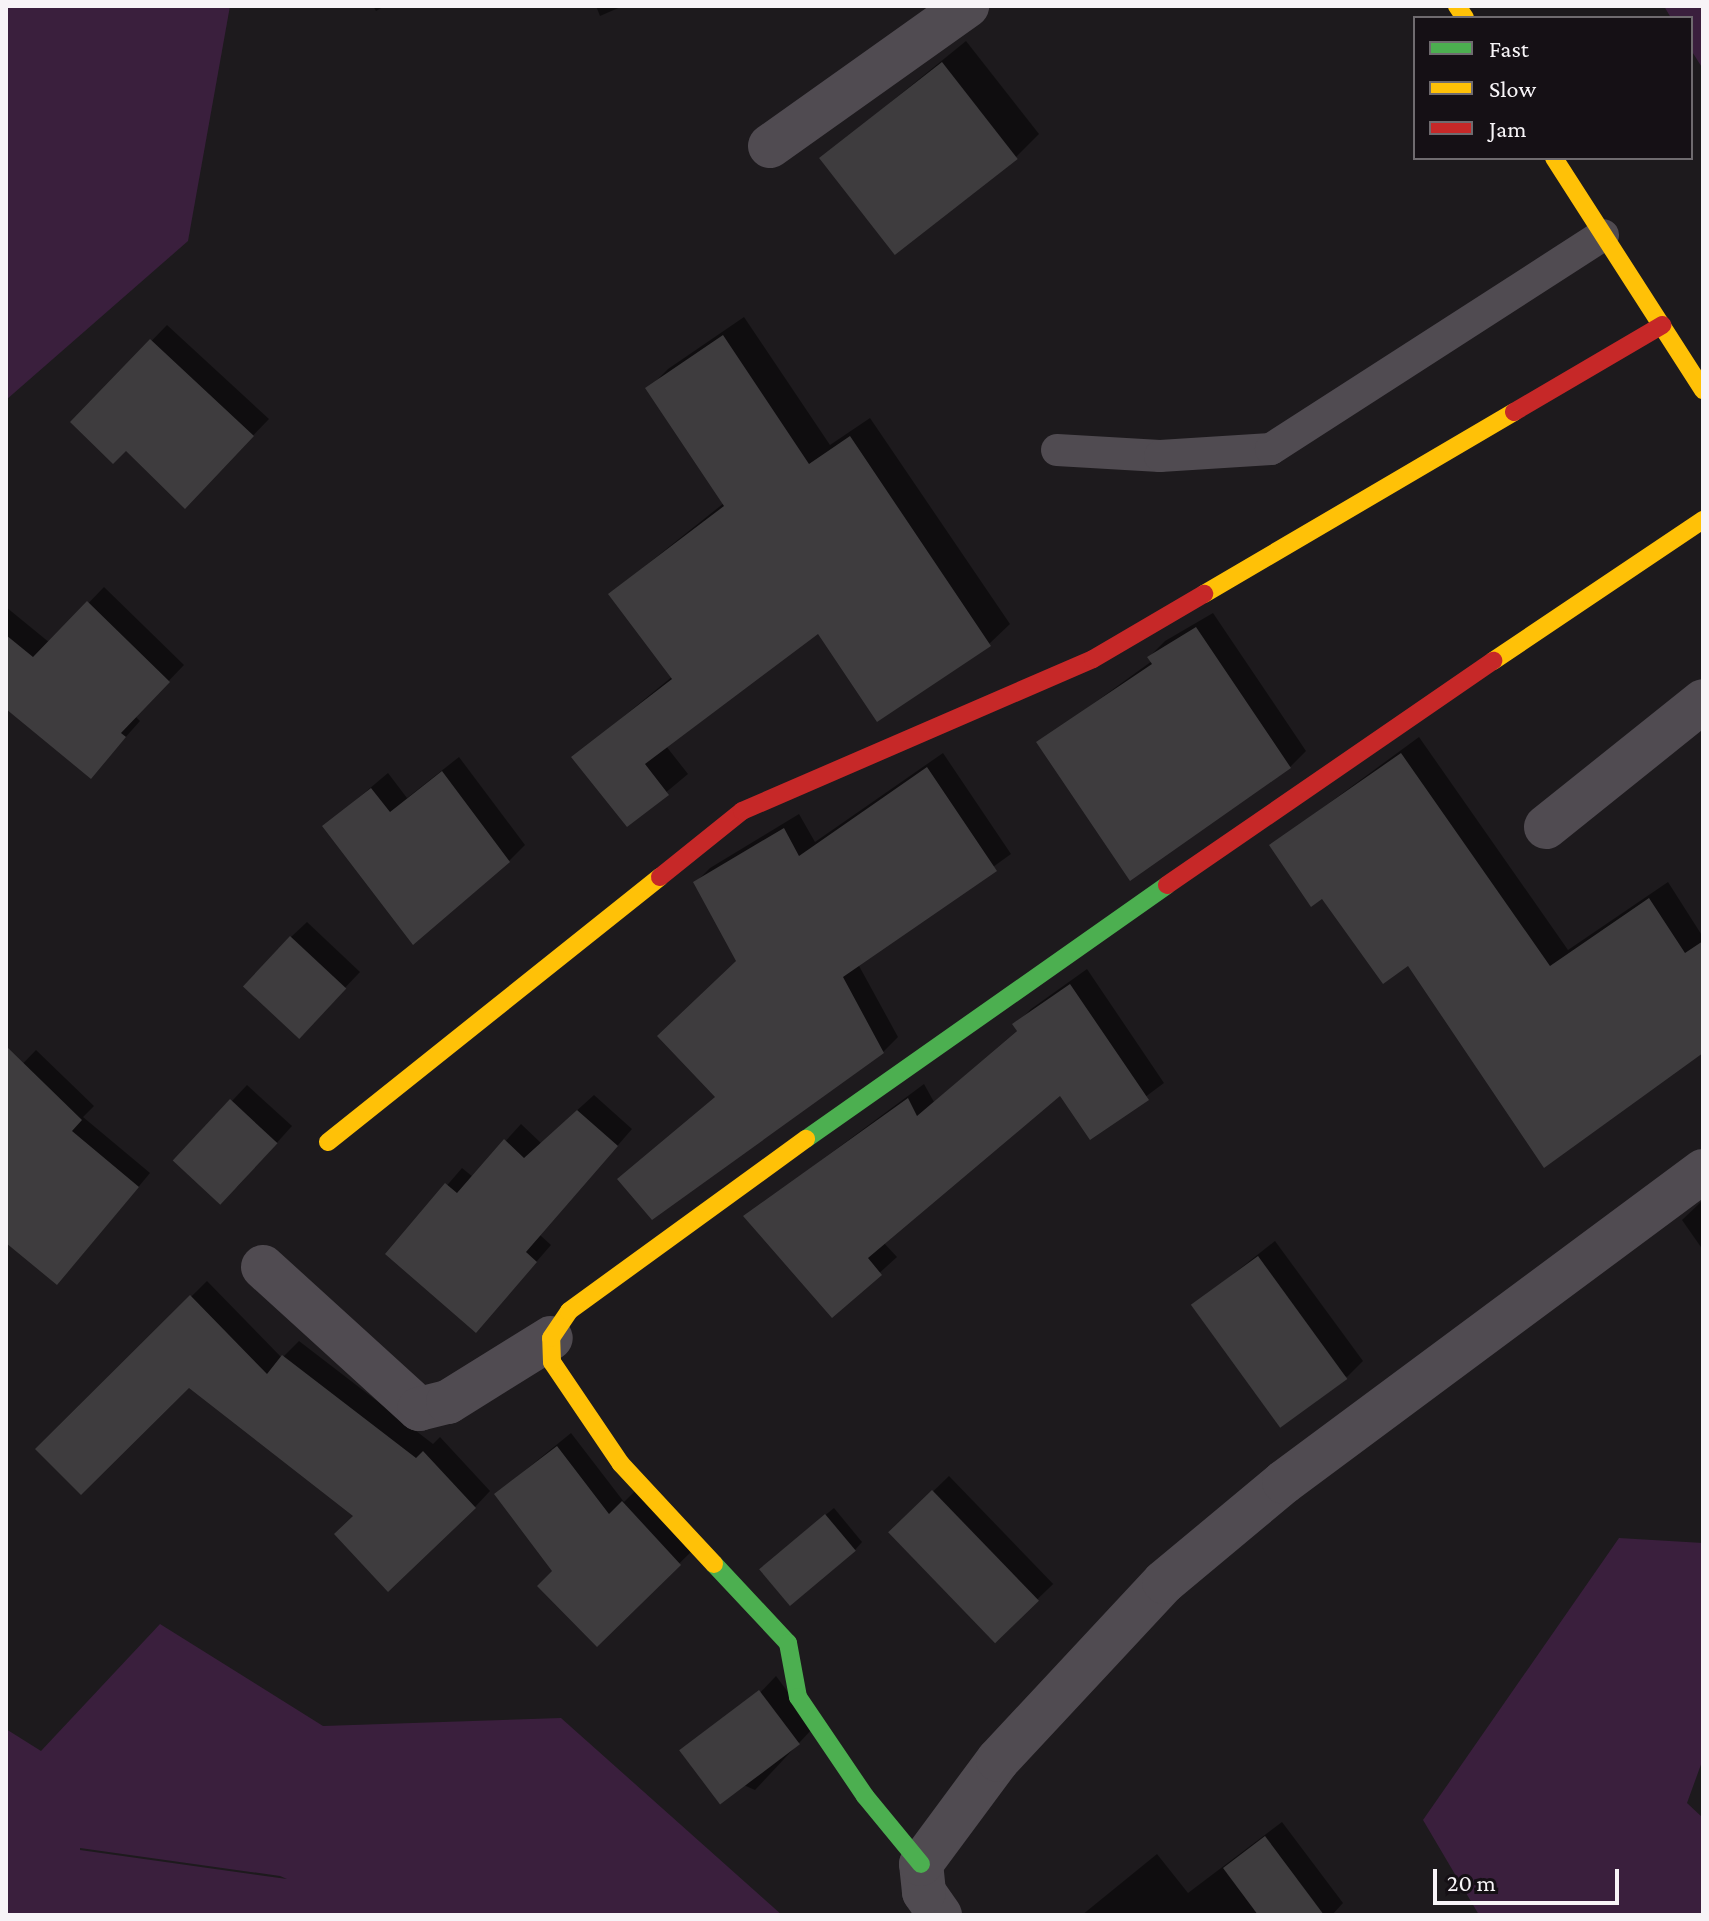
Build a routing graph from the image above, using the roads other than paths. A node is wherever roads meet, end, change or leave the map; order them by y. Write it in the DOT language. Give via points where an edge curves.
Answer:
graph roads {
  1 [pos="967,6"];
  2 [pos="770,146"];
  3 [pos="1555,160"];
  4 [pos="1603,235"];
  5 [pos="1662,325"];
  6 [pos="1703,390"];
  7 [pos="1057,450"];
  8 [pos="1703,520"];
  9 [pos="1703,701"];
  10 [pos="1546,827"];
  11 [pos="328,1142"];
  12 [pos="1703,1171"];
  13 [pos="263,1267"];
  14 [pos="551,1338"];
  15 [pos="921,1864"];
  16 [pos="940,1915"];
  1 -- 2 [label="street"];
  3 -- 4 [label="main road"];
  4 -- 5 [label="main road"];
  4 -- 7 [label="lane" via="1271,449 1160,456"];
  5 -- 6 [label="main road"];
  5 -- 11 [label="main road" via="1093,659 742,811"];
  8 -- 14 [label="main road" via="1365,747 838,1116 569,1311"];
  9 -- 10 [label="street"];
  12 -- 15 [label="street" via="1284,1482 1164,1582 998,1760"];
  13 -- 14 [label="street" via="419,1409 448,1402"];
  14 -- 15 [label="main road" via="552,1362 621,1464 788,1643 798,1697 865,1796"];
  15 -- 16 [label="street" via="924,1892"];
}
